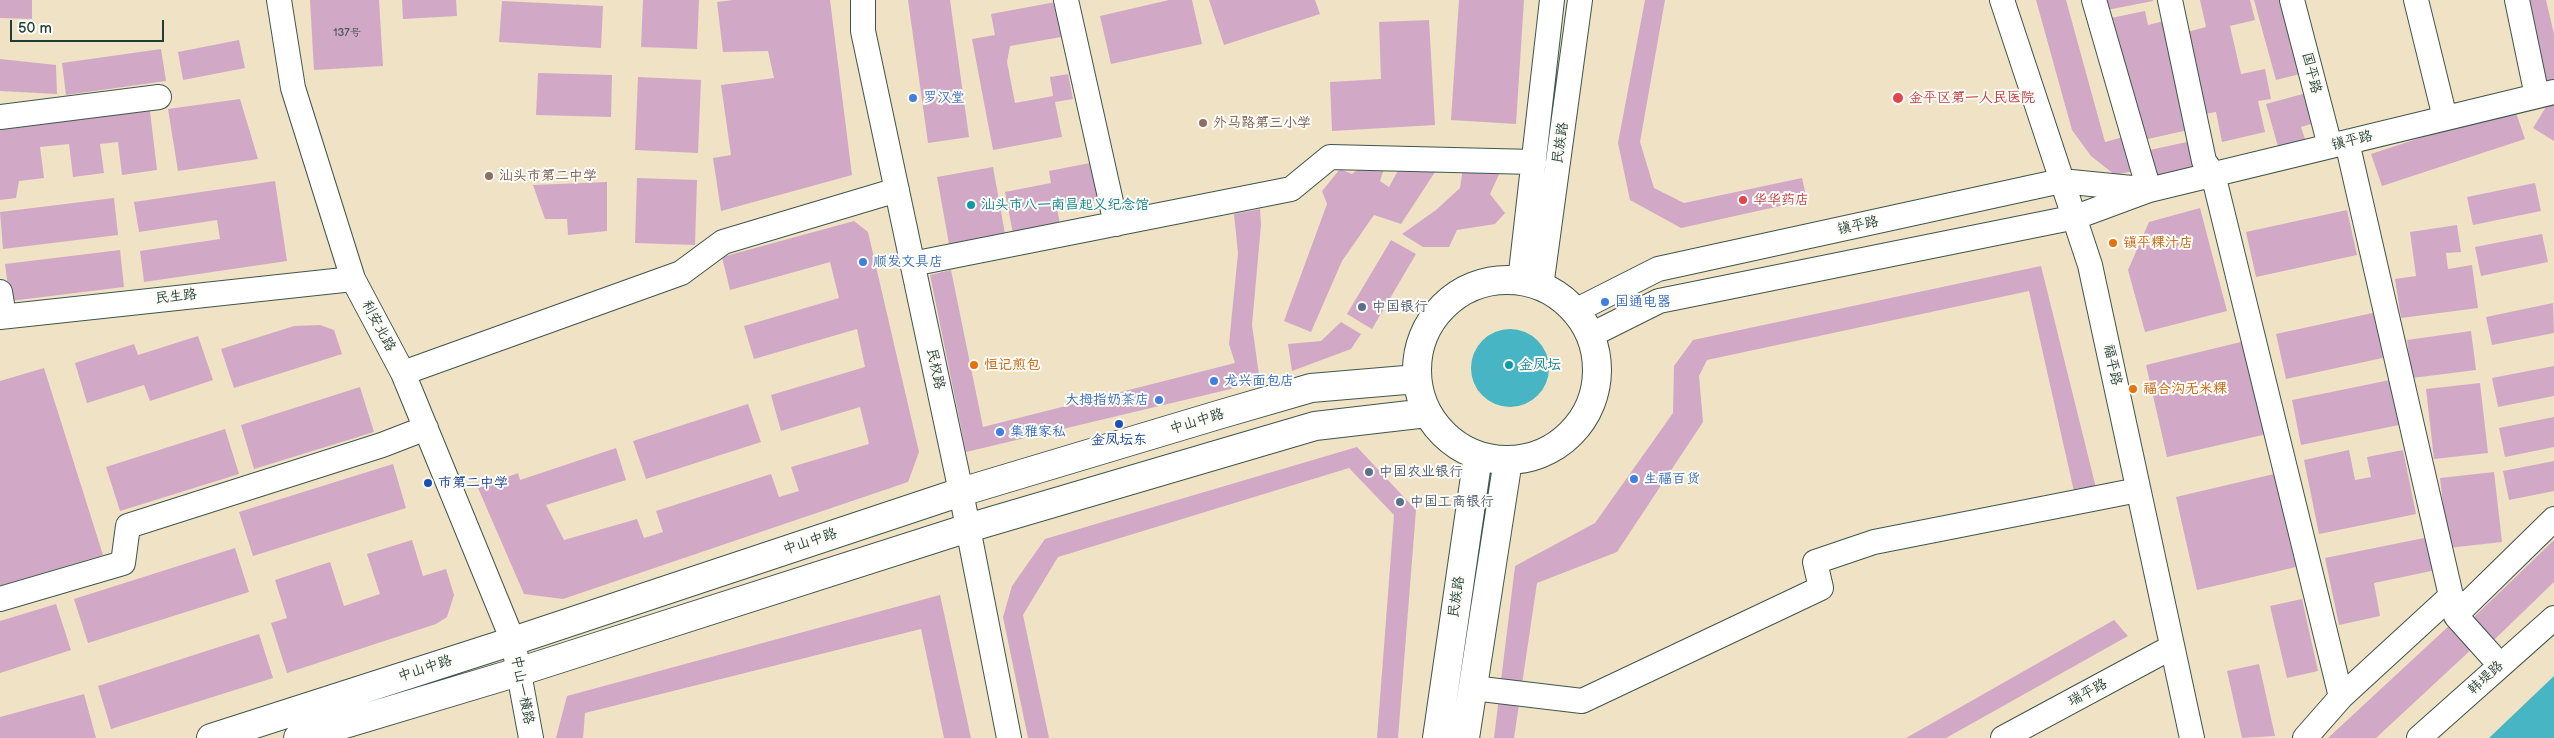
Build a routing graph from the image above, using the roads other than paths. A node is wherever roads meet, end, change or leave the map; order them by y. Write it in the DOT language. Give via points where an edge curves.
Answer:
graph roads {
  1 [pos="279,0"];
  2 [pos="863,0"];
  3 [pos="1066,0"];
  4 [pos="1552,0"];
  5 [pos="1580,0"];
  6 [pos="2002,0"];
  7 [pos="2094,0"];
  8 [pos="2170,0"];
  9 [pos="2292,0"];
  10 [pos="2416,0"];
  11 [pos="2517,0"];
  12 [pos="2545,94"];
  13 [pos="160,96"];
  14 [pos="0,117"];
  15 [pos="2445,118"];
  16 [pos="2339,144"];
  17 [pos="1534,162"];
  18 [pos="2213,174"];
  19 [pos="2061,181"];
  20 [pos="896,190"];
  21 [pos="2149,190"];
  22 [pos="2076,217"];
  23 [pos="1116,224"];
  24 [pos="912,264"];
  25 [pos="353,279"];
  26 [pos="1531,284"];
  27 [pos="0,292"];
  28 [pos="1575,311"];
  29 [pos="2,316"];
  30 [pos="1591,335"];
  31 [pos="403,373"];
  32 [pos="1417,379"];
  33 [pos="1427,413"];
  34 [pos="426,428"];
  35 [pos="1478,456"];
  36 [pos="1508,460"];
  37 [pos="2138,490"];
  38 [pos="961,492"];
  39 [pos="2554,519"];
  40 [pos="968,528"];
  41 [pos="0,599"];
  42 [pos="2457,603"];
  43 [pos="2554,618"];
  44 [pos="512,642"];
  45 [pos="2172,647"];
  46 [pos="2500,665"];
  47 [pos="518,672"];
  48 [pos="1473,688"];
  49 [pos="2341,697"];
  50 [pos="310,736"];
  51 [pos="211,738"];
  52 [pos="531,738"];
  53 [pos="1009,738"];
  54 [pos="1437,738"];
  55 [pos="1465,738"];
  56 [pos="2003,738"];
  57 [pos="2192,738"];
  58 [pos="2305,738"];
  59 [pos="2419,738"];
  1 -- 25 [label="street, 利安北路" via="293,88"];
  2 -- 20 [label="street, 民权路" via="863,31"];
  3 -- 23 [label="street"];
  4 -- 17 [label="street, 民族路"];
  5 -- 26 [label="street, 民族路"];
  6 -- 19 [label="street, 福平路"];
  7 -- 21 [label="street"];
  8 -- 18 [label="street" via="2204,161"];
  9 -- 16 [label="street, 国平路"];
  10 -- 15 [label="street"];
  11 -- 12 [label="street"];
  12 -- 15 [label="street, 镇平路"];
  13 -- 14 [label="street"];
  15 -- 16 [label="street, 镇平路"];
  16 -- 18 [label="street, 镇平路"];
  16 -- 42 [label="street, 国平路"];
  17 -- 23 [label="street" via="1330,156 1291,189"];
  17 -- 26 [label="street, 民族路"];
  18 -- 21 [label="street, 镇平路"];
  18 -- 49 [label="street"];
  19 -- 21 [label="street, 镇平路"];
  19 -- 22 [label="street, 福平路"];
  19 -- 28 [label="street, 镇平路" via="1658,269"];
  20 -- 24 [label="street, 民权路"];
  20 -- 31 [label="street" via="723,242 681,273"];
  21 -- 22 [label="street, 镇平路"];
  22 -- 30 [label="street, 镇平路" via="1659,301"];
  22 -- 37 [label="street, 福平路" via="2090,265"];
  23 -- 24 [label="street"];
  24 -- 38 [label="street, 民权路"];
  25 -- 29 [label="street, 民生路"];
  25 -- 31 [label="street, 利安北路"];
  26 -- 28 [label="main road" via="1559,296"];
  26 -- 32 [label="main road" via="1493,282 1467,290 1445,305 1428,326 1418,352"];
  27 -- 29 [label="street"];
  28 -- 30 [label="main road"];
  30 -- 36 [label="main road" via="1597,364 1595,393 1583,420 1563,441 1537,455"];
  31 -- 34 [label="street, 利安北路"];
  32 -- 33 [label="main road"];
  32 -- 38 [label="main road, 中山中路" via="1311,388"];
  33 -- 35 [label="main road" via="1440,431 1458,446"];
  33 -- 40 [label="main road, 中山中路" via="1315,426"];
  34 -- 41 [label="street" via="128,526 123,563"];
  34 -- 44 [label="street, 利安北路"];
  35 -- 36 [label="main road"];
  35 -- 54 [label="main road, 民族路"];
  36 -- 48 [label="main road"];
  37 -- 45 [label="street, 福平路"];
  37 -- 48 [label="street" via="1874,542 1815,562 1821,588 1582,701"];
  38 -- 40 [label="street, 民权路"];
  38 -- 44 [label="main road, 中山中路"];
  39 -- 42 [label="street"];
  40 -- 47 [label="main road, 中山中路"];
  40 -- 53 [label="street, 民权路"];
  42 -- 46 [label="street, 国平路" via="2456,616"];
  42 -- 49 [label="street"];
  43 -- 46 [label="street, 韩堤路"];
  44 -- 47 [label="street, 中山一横路"];
  44 -- 51 [label="main road, 中山中路"];
  45 -- 56 [label="street, 瑞平路"];
  45 -- 57 [label="street, 福平路"];
  46 -- 59 [label="street, 韩堤路"];
  47 -- 50 [label="main road, 中山中路"];
  47 -- 52 [label="street, 中山一横路"];
  48 -- 55 [label="main road"];
  49 -- 58 [label="street"];
}
